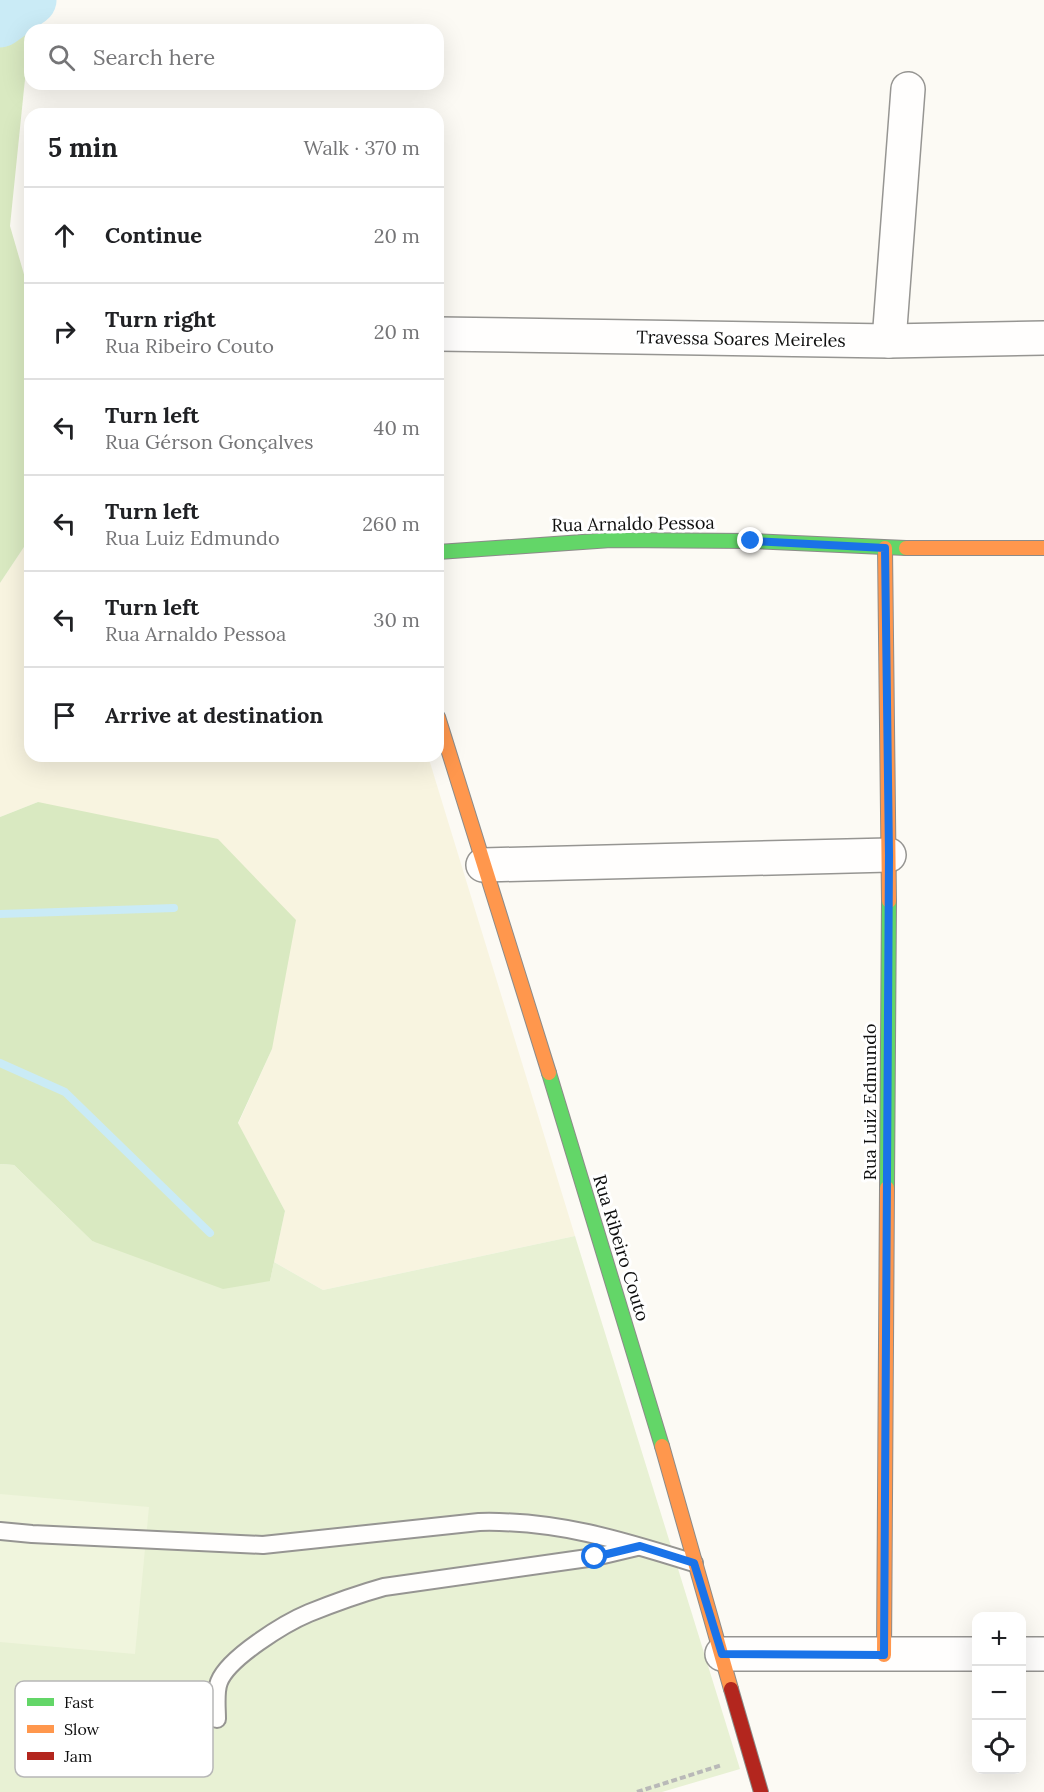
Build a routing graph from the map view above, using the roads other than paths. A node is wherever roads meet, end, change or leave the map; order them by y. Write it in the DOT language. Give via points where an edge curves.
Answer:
graph roads {
  1 [pos="908,88"];
  2 [pos="444,334"];
  3 [pos="1044,338"];
  4 [pos="889,341"];
  5 [pos="885,548"];
  6 [pos="1044,548"];
  7 [pos="444,551"];
  8 [pos="444,737"];
  9 [pos="889,855"];
  10 [pos="483,865"];
  11 [pos="0,1530"];
  12 [pos="640,1546"];
  13 [pos="694,1563"];
  14 [pos="722,1654"];
  15 [pos="972,1654"];
  16 [pos="1026,1654"];
  17 [pos="1044,1654"];
  18 [pos="884,1655"];
  19 [pos="217,1719"];
  20 [pos="761,1792"];
  1 -- 4 [label="street"];
  2 -- 4 [label="street, Travessa Soares Meireles"];
  3 -- 4 [label="street, Travessa Soares Meireles"];
  5 -- 6 [label="street, Rua Arnaldo Pessoa"];
  5 -- 7 [label="street, Rua Arnaldo Pessoa" via="751,541 611,540"];
  5 -- 9 [label="street, Rua Luiz Edmundo"];
  8 -- 10 [label="street, Rua Ribeiro Couto"];
  9 -- 10 [label="street"];
  9 -- 18 [label="street, Rua Luiz Edmundo"];
  10 -- 13 [label="street, Rua Ribeiro Couto" via="568,1132"];
  11 -- 12 [label="lane" via="263,1545 513,1521 556,1526"];
  12 -- 13 [label="lane"];
  12 -- 19 [label="lane" via="595,1557 384,1587 307,1614 251,1647 226,1669 218,1684"];
  13 -- 14 [label="street, Rua Ribeiro Couto"];
  14 -- 18 [label="street"];
  14 -- 20 [label="street, Rua Ribeiro Couto"];
  15 -- 18 [label="street"];
  16 -- 17 [label="street"];
}
